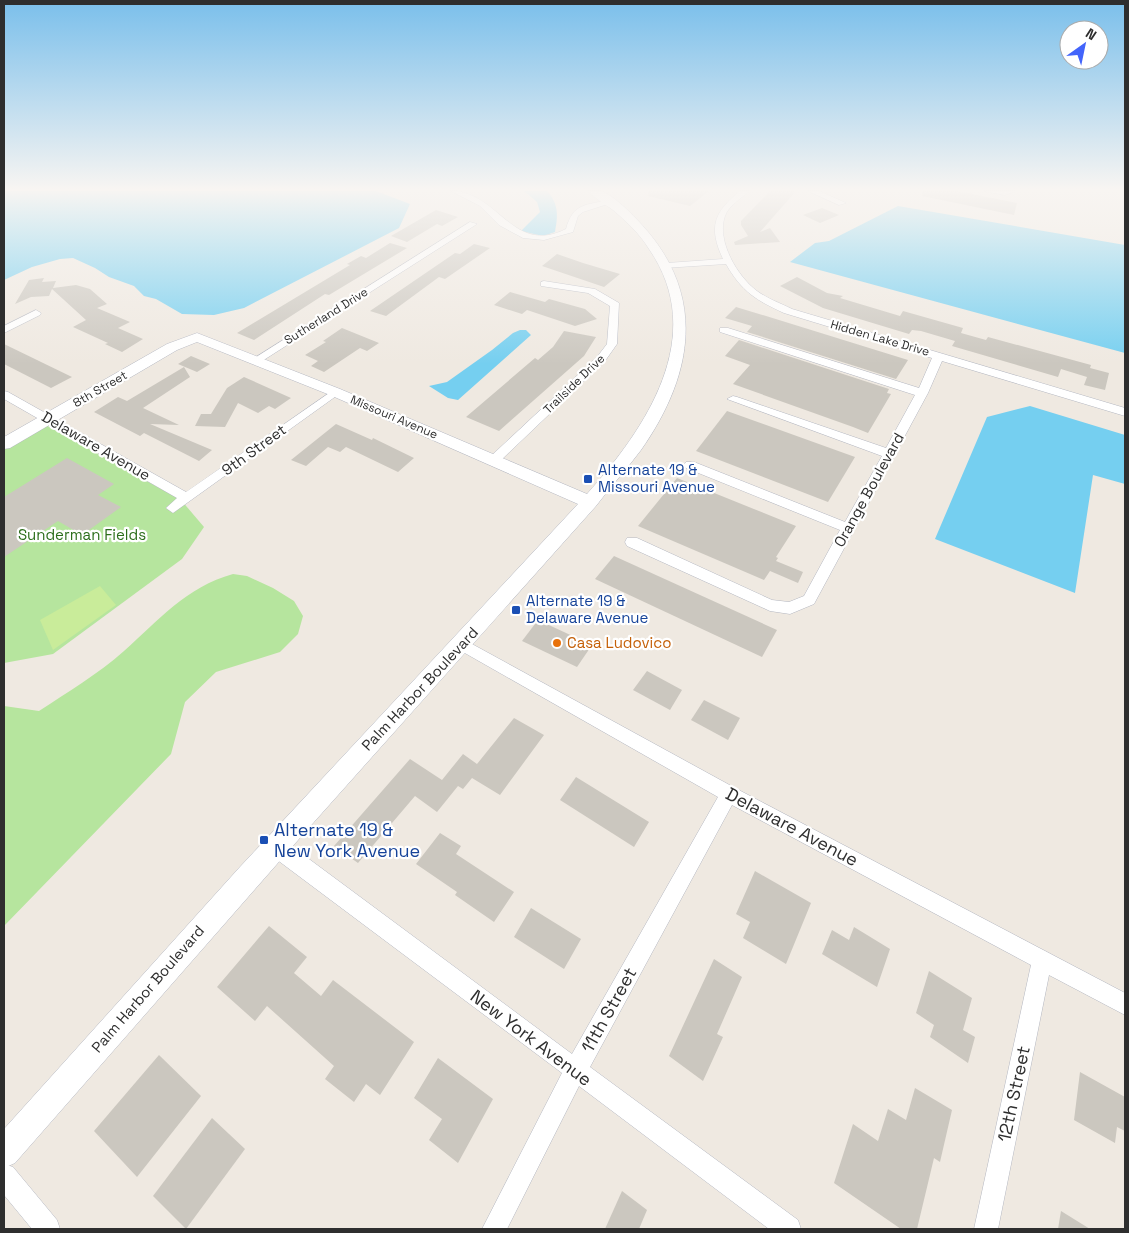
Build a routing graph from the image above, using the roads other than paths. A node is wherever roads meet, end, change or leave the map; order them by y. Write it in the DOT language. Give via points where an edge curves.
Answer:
graph roads {
  1 [pos="434,249"];
  2 [pos="655,249"];
  3 [pos="724,249"];
  4 [pos="729,261"];
  5 [pos="667,266"];
  6 [pos="544,284"];
  7 [pos="36,313"];
  8 [pos="4,330"];
  9 [pos="724,330"];
  10 [pos="197,337"];
  11 [pos="939,355"];
  12 [pos="255,360"];
  13 [pos="335,392"];
  14 [pos="922,393"];
  15 [pos="4,394"];
  16 [pos="732,399"];
  17 [pos="1125,412"];
  18 [pos="48,419"];
  19 [pos="4,444"];
  20 [pos="888,454"];
  21 [pos="494,460"];
  22 [pos="690,464"];
  23 [pos="187,498"];
  24 [pos="590,502"];
  25 [pos="173,508"];
  26 [pos="848,528"];
  27 [pos="632,542"];
  28 [pos="461,644"];
  29 [pos="729,794"];
  30 [pos="275,846"];
  31 [pos="1042,960"];
  32 [pos="1125,1004"];
  33 [pos="575,1071"];
  34 [pos="4,1152"];
  35 [pos="4,1176"];
  36 [pos="48,1229"];
  37 [pos="494,1229"];
  38 [pos="789,1229"];
  39 [pos="986,1229"];
  1 -- 12 [label="street, Sutherland Drive"];
  2 -- 5 [label="main road, Palm Harbor Boulevard"];
  3 -- 4 [label="street, Hidden Lake Drive"];
  4 -- 5 [label="street"];
  4 -- 11 [label="street, Hidden Lake Drive" via="758,297 788,311"];
  5 -- 24 [label="main road, Palm Harbor Boulevard" via="680,318 672,380 638,441"];
  6 -- 21 [label="street, Trailside Drive" via="572,286 609,299 615,306 612,344 601,359"];
  7 -- 8 [label="street"];
  9 -- 14 [label="street"];
  10 -- 12 [label="main road, Missouri Avenue"];
  10 -- 18 [label="main road, 8th Street" via="172,347"];
  11 -- 14 [label="street, Orange Boulevard"];
  11 -- 17 [label="street, Hidden Lake Drive"];
  12 -- 13 [label="main road, Missouri Avenue"];
  13 -- 21 [label="main road, Missouri Avenue"];
  13 -- 23 [label="street, 9th Street"];
  14 -- 20 [label="street, Orange Boulevard"];
  15 -- 18 [label="street, Delaware Avenue"];
  16 -- 20 [label="street"];
  18 -- 19 [label="main road, 8th Street"];
  18 -- 23 [label="street, Delaware Avenue"];
  20 -- 26 [label="street, Orange Boulevard"];
  21 -- 24 [label="main road, Missouri Avenue"];
  22 -- 26 [label="street"];
  23 -- 25 [label="street, 9th Street"];
  24 -- 28 [label="main road, Palm Harbor Boulevard"];
  26 -- 27 [label="street, Orange Boulevard" via="809,600 790,608 746,596"];
  28 -- 29 [label="street, Delaware Avenue"];
  28 -- 30 [label="main road, Palm Harbor Boulevard"];
  29 -- 31 [label="street, Delaware Avenue"];
  29 -- 33 [label="street, 11th Street"];
  30 -- 33 [label="street, New York Avenue"];
  30 -- 34 [label="main road, Palm Harbor Boulevard"];
  31 -- 32 [label="street, Delaware Avenue"];
  31 -- 39 [label="street, 12th Street"];
  33 -- 37 [label="street, 11th Street"];
  33 -- 38 [label="street, New York Avenue"];
  35 -- 36 [label="street"];
}
